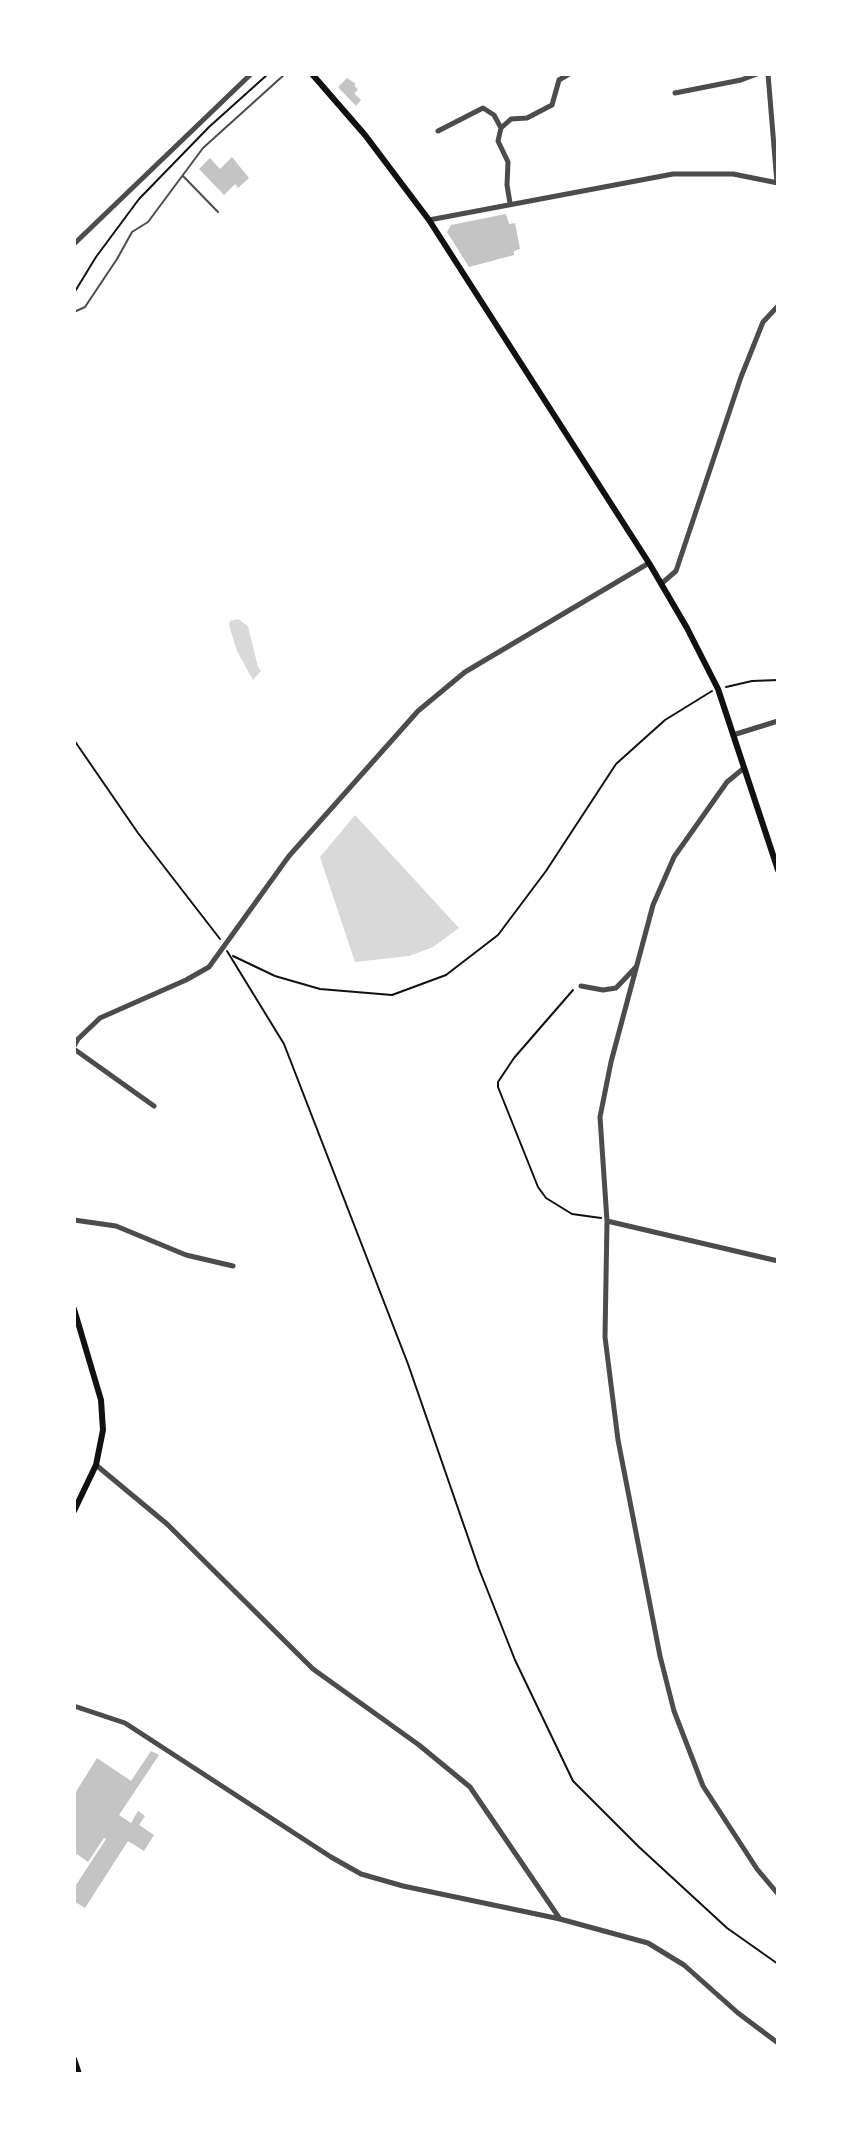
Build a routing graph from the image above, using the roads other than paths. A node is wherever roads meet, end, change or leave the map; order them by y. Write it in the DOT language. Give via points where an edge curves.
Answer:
graph roads {
  1 [pos="251,74"];
  2 [pos="285,74"];
  3 [pos="312,74"];
  4 [pos="569,74"];
  5 [pos="757,74"];
  6 [pos="768,74"];
  7 [pos="675,93"];
  8 [pos="501,128"];
  9 [pos="438,131"];
  10 [pos="183,176"];
  11 [pos="777,183"];
  12 [pos="510,203"];
  13 [pos="218,212"];
  14 [pos="429,220"];
  15 [pos="74,244"];
  16 [pos="778,306"];
  17 [pos="74,312"];
  18 [pos="649,563"];
  19 [pos="661,584"];
  20 [pos="778,721"];
  21 [pos="733,735"];
  22 [pos="744,768"];
  23 [pos="778,870"];
  24 [pos="637,966"];
  25 [pos="581,986"];
  26 [pos="76,1037"];
  27 [pos="74,1048"];
  28 [pos="154,1106"];
  29 [pos="74,1220"];
  30 [pos="607,1221"];
  31 [pos="778,1261"];
  32 [pos="233,1266"];
  33 [pos="74,1309"];
  34 [pos="96,1465"];
  35 [pos="74,1511"];
  36 [pos="74,1706"];
  37 [pos="778,1894"];
  38 [pos="560,1919"];
  39 [pos="778,2043"];
  40 [pos="74,2059"];
  41 [pos="79,2074"];
  1 -- 15 [label="street"];
  2 -- 10 [label="lane" via="203,148"];
  3 -- 14 [label="main road"];
  4 -- 8 [label="street" via="559,80 552,105 527,118 511,119"];
  5 -- 7 [label="street"];
  6 -- 11 [label="street"];
  8 -- 9 [label="street" via="483,108"];
  8 -- 12 [label="street" via="498,141 508,162"];
  10 -- 13 [label="lane"];
  10 -- 17 [label="lane" via="148,222 132,232 85,307"];
  11 -- 12 [label="street" via="733,174 673,174"];
  12 -- 14 [label="street"];
  14 -- 18 [label="main road"];
  16 -- 19 [label="street" via="763,322 741,377 676,571"];
  18 -- 19 [label="main road"];
  18 -- 26 [label="street" via="465,672 418,711 289,856 209,967 100,1018"];
  19 -- 21 [label="main road" via="718,689"];
  20 -- 21 [label="street"];
  21 -- 22 [label="main road"];
  22 -- 23 [label="main road"];
  22 -- 24 [label="street" via="727,782 674,857 653,905"];
  24 -- 25 [label="street" via="616,988"];
  24 -- 30 [label="street" via="600,1117"];
  26 -- 27 [label="street"];
  27 -- 28 [label="street"];
  29 -- 32 [label="street" via="116,1226 186,1255"];
  30 -- 31 [label="street"];
  30 -- 37 [label="street" via="605,1337 618,1440 660,1656 703,1786"];
  33 -- 34 [label="main road" via="101,1400 103,1430"];
  34 -- 35 [label="main road"];
  34 -- 38 [label="street" via="167,1524 313,1669 470,1787"];
  36 -- 38 [label="street" via="125,1723 361,1874"];
  38 -- 39 [label="street" via="657,1947"];
  40 -- 41 [label="main road"];
}
